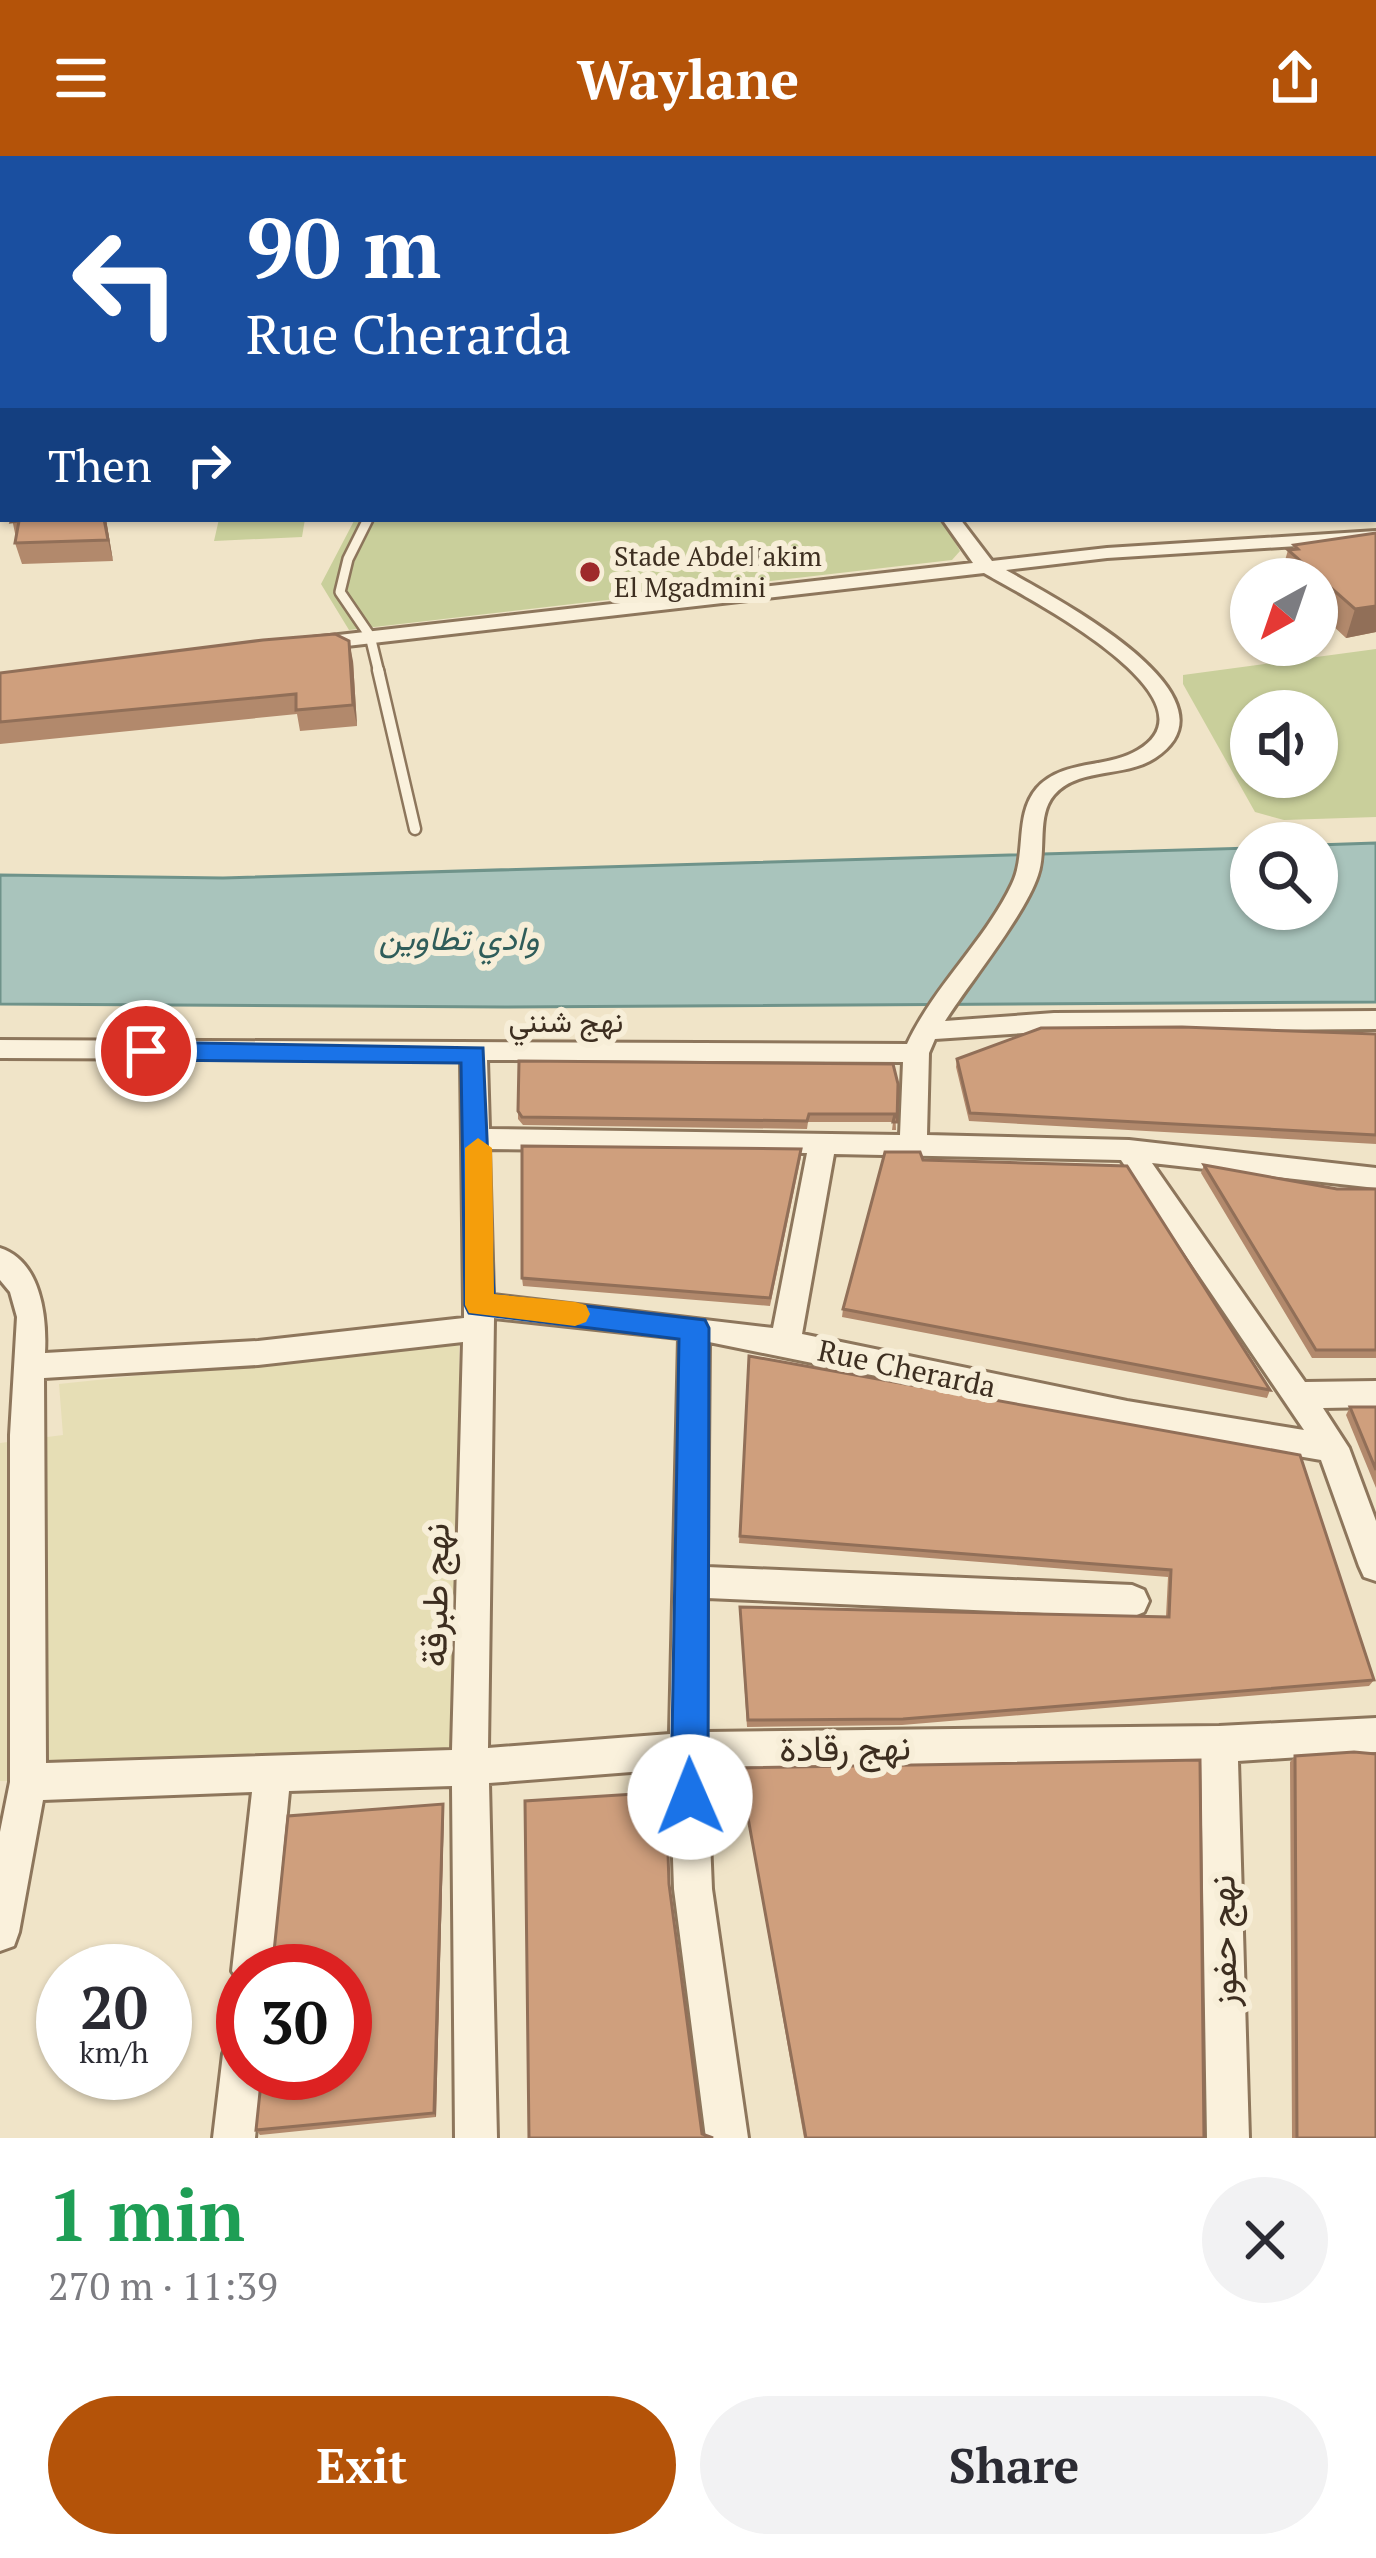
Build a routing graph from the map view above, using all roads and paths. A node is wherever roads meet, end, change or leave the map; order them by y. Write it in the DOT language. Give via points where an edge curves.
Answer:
graph roads {
  1 [pos="366,522"];
  2 [pos="953,522"];
  3 [pos="1376,536"];
  4 [pos="987,567"];
  5 [pos="370,636"];
  6 [pos="280,649"];
  7 [pos="415,829"];
  8 [pos="1376,1020"];
  9 [pos="921,1042"];
  10 [pos="474,1054"];
  11 [pos="2,1057"];
  12 [pos="478,1139"];
  13 [pos="913,1142"];
  14 [pos="822,1143"];
  15 [pos="1129,1150"];
  16 [pos="1376,1178"];
  17 [pos="0,1259"];
  18 [pos="479,1316"];
  19 [pos="694,1328"];
  20 [pos="785,1343"];
  21 [pos="32,1366"];
  22 [pos="1376,1394"];
  23 [pos="1300,1395"];
  24 [pos="1333,1448"];
  25 [pos="1376,1566"];
  26 [pos="692,1582"];
  27 [pos="1132,1601"];
  28 [pos="1376,1735"];
  29 [pos="1219,1744"];
  30 [pos="688,1750"];
  31 [pos="470,1767"];
  32 [pos="272,1776"];
  33 [pos="28,1782"];
  34 [pos="0,1932"];
  35 [pos="255,1944"];
  36 [pos="238,2100"];
  37 [pos="234,2138"];
  38 [pos="476,2138"];
  39 [pos="727,2138"];
  40 [pos="1228,2138"];
  1 -- 5 [label="lane" via="340,592"];
  2 -- 4 [label="street"];
  3 -- 4 [label="street"];
  4 -- 5 [label="street"];
  4 -- 9 [label="street" via="1121,650 1154,681 1169,724 1144,756 1048,787 1034,808 1026,880"];
  5 -- 6 [label="street"];
  5 -- 7 [label="lane"];
  8 -- 9 [label="street, نهج شنني" via="1054,1022"];
  9 -- 10 [label="street, نهج شنني"];
  9 -- 13 [label="street"];
  10 -- 11 [label="street, نهج شنني"];
  10 -- 12 [label="street, نهج طبرقة"];
  12 -- 14 [label="street"];
  12 -- 18 [label="street, نهج طبرقة"];
  13 -- 14 [label="street"];
  13 -- 15 [label="street"];
  14 -- 20 [label="street"];
  15 -- 16 [label="street"];
  15 -- 23 [label="street"];
  17 -- 21 [label="street" via="23,1288 32,1317"];
  18 -- 19 [label="street, Rue Cherarda"];
  18 -- 21 [label="street, Rue Cherarda" via="258,1353"];
  18 -- 31 [label="street, نهج طبرقة"];
  19 -- 20 [label="street, Rue Cherarda"];
  19 -- 26 [label="street"];
  20 -- 24 [label="street, Rue Cherarda" via="1213,1433"];
  21 -- 33 [label="street"];
  22 -- 23 [label="street"];
  23 -- 24 [label="street"];
  24 -- 25 [label="street"];
  26 -- 27 [label="street"];
  26 -- 30 [label="street"];
  28 -- 29 [label="street, نهج رقادة"];
  29 -- 30 [label="street, نهج رقادة"];
  29 -- 40 [label="street, نهج حفوز"];
  30 -- 31 [label="street, نهج رقادة"];
  30 -- 39 [label="street" via="693,1889"];
  31 -- 32 [label="street, نهج رقادة"];
  31 -- 38 [label="street, نهج طبرقة"];
  32 -- 33 [label="street, نهج رقادة"];
  32 -- 35 [label="street"];
  33 -- 34 [label="street"];
  36 -- 37 [label="street"];
}
